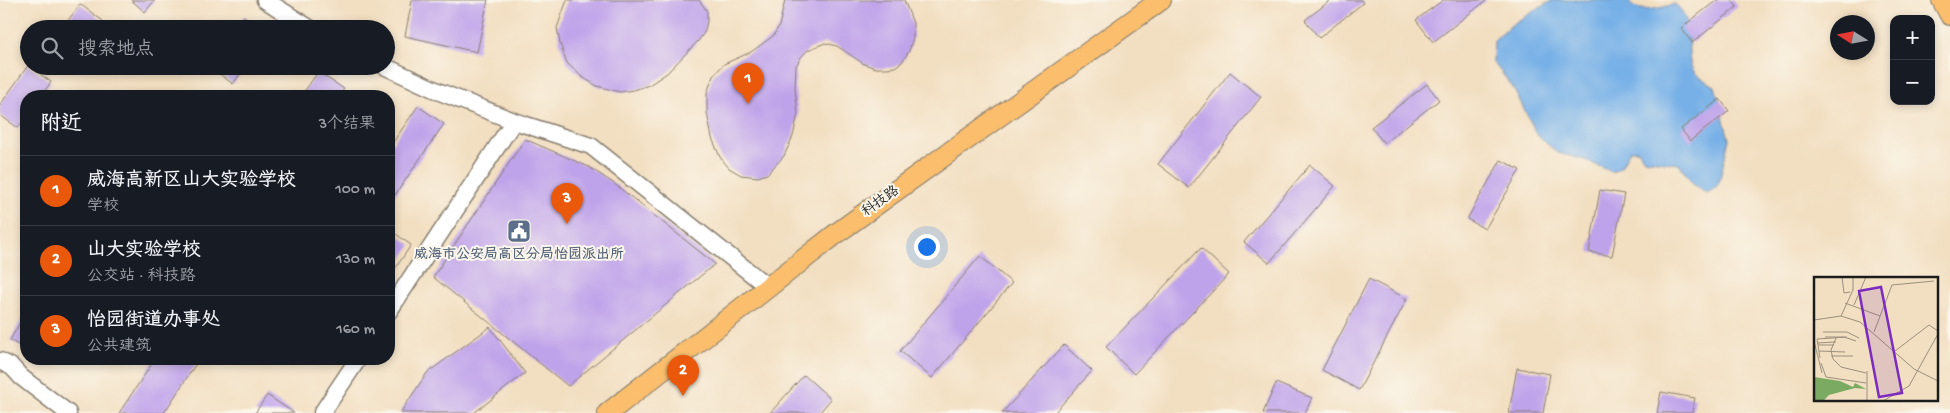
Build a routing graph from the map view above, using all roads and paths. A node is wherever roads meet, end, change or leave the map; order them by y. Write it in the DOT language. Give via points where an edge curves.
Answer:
graph roads {
  1 [pos="265,0"];
  2 [pos="1161,0"];
  3 [pos="1942,0"];
  4 [pos="1950,16"];
  5 [pos="297,20"];
  6 [pos="395,71"];
  7 [pos="514,121"];
  8 [pos="768,287"];
  9 [pos="395,302"];
  10 [pos="0,361"];
  11 [pos="354,365"];
  12 [pos="68,413"];
  13 [pos="322,413"];
  14 [pos="608,413"];
  1 -- 5 [label="street"];
  2 -- 8 [label="main road, 科技路" via="837,233"];
  3 -- 4 [label="main road"];
  6 -- 7 [label="street"];
  7 -- 8 [label="street" via="591,146"];
  7 -- 9 [label="street"];
  8 -- 14 [label="main road, 科技路"];
  10 -- 12 [label="street" via="12,367 20,377"];
  11 -- 13 [label="street"];
}
